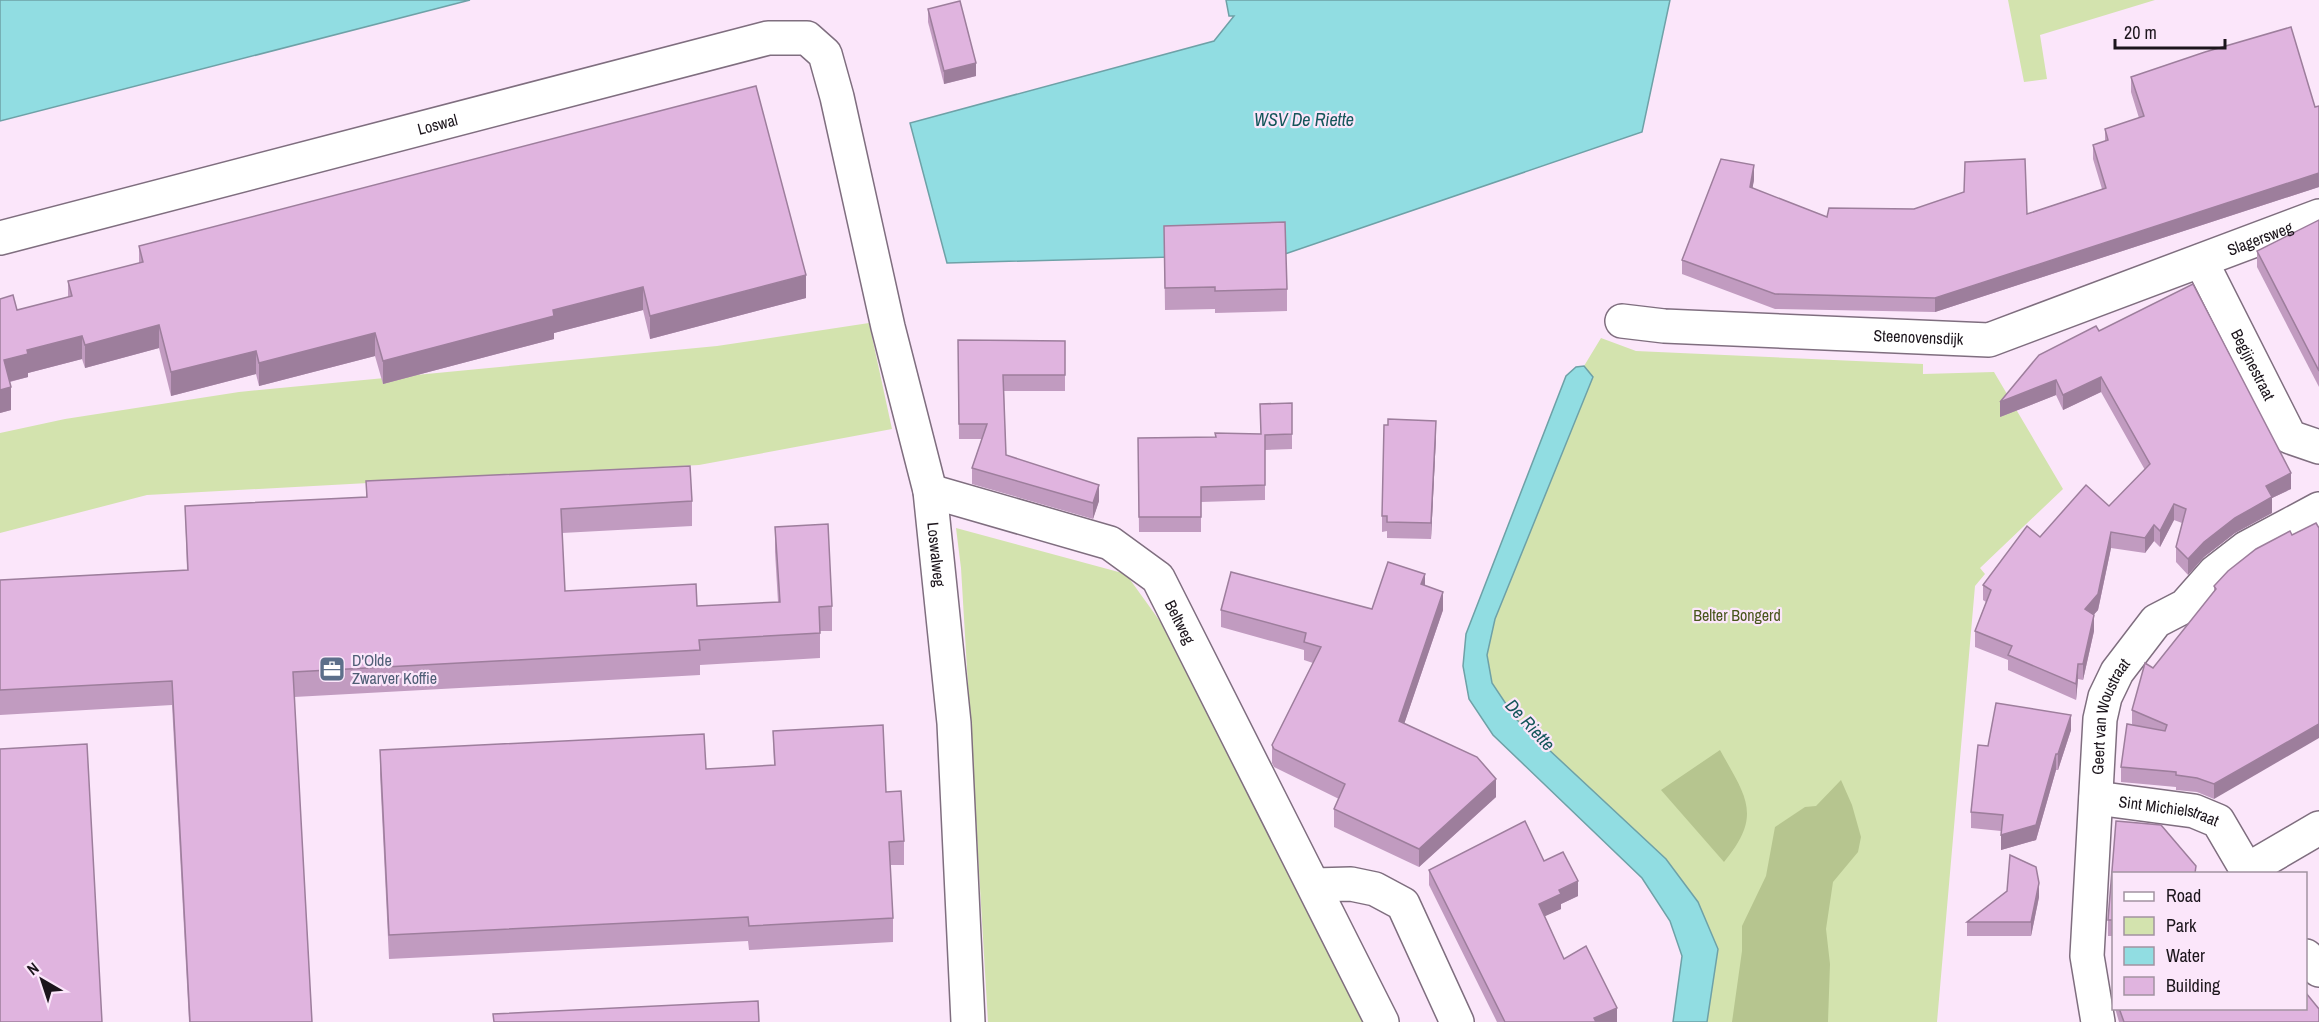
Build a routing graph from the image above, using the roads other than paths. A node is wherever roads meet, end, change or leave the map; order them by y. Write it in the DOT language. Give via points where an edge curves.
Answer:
graph roads {
  1 [pos="837,97"];
  2 [pos="2319,216"];
  3 [pos="0,238"];
  4 [pos="2201,261"];
  5 [pos="1622,321"];
  6 [pos="2319,447"];
  7 [pos="930,491"];
  8 [pos="2319,509"];
  9 [pos="2096,798"];
  10 [pos="2319,828"];
  11 [pos="2248,872"];
  12 [pos="1314,885"];
  13 [pos="2307,957"];
  14 [pos="2319,970"];
  15 [pos="968,1022"];
  16 [pos="1382,1022"];
  17 [pos="1457,1022"];
  18 [pos="2098,1022"];
  1 -- 3 [label="street, Loswal" via="825,54 807,38 768,38"];
  1 -- 7 [label="street, Loswalweg" via="888,327"];
  2 -- 4 [label="street, Slagersweg"];
  4 -- 5 [label="street, Steenovensdijk" via="1989,340"];
  4 -- 6 [label="street, Begijnestraat" via="2289,437"];
  7 -- 12 [label="street, Beltweg" via="1110,543 1158,578"];
  7 -- 15 [label="street, Loswalweg" via="954,723"];
  8 -- 9 [label="street, Geert van Woustraat" via="2246,548 2215,572 2185,606 2156,621 2117,672 2105,697 2100,718"];
  9 -- 11 [label="street, Sint Michielstraat" via="2194,811 2218,821"];
  9 -- 18 [label="street, Geert van Woustraat" via="2087,956"];
  10 -- 11 [label="street"];
  12 -- 16 [label="street, Beltweg"];
  12 -- 17 [label="street" via="1351,884 1375,890 1403,904"];
  13 -- 14 [label="street"];
}
